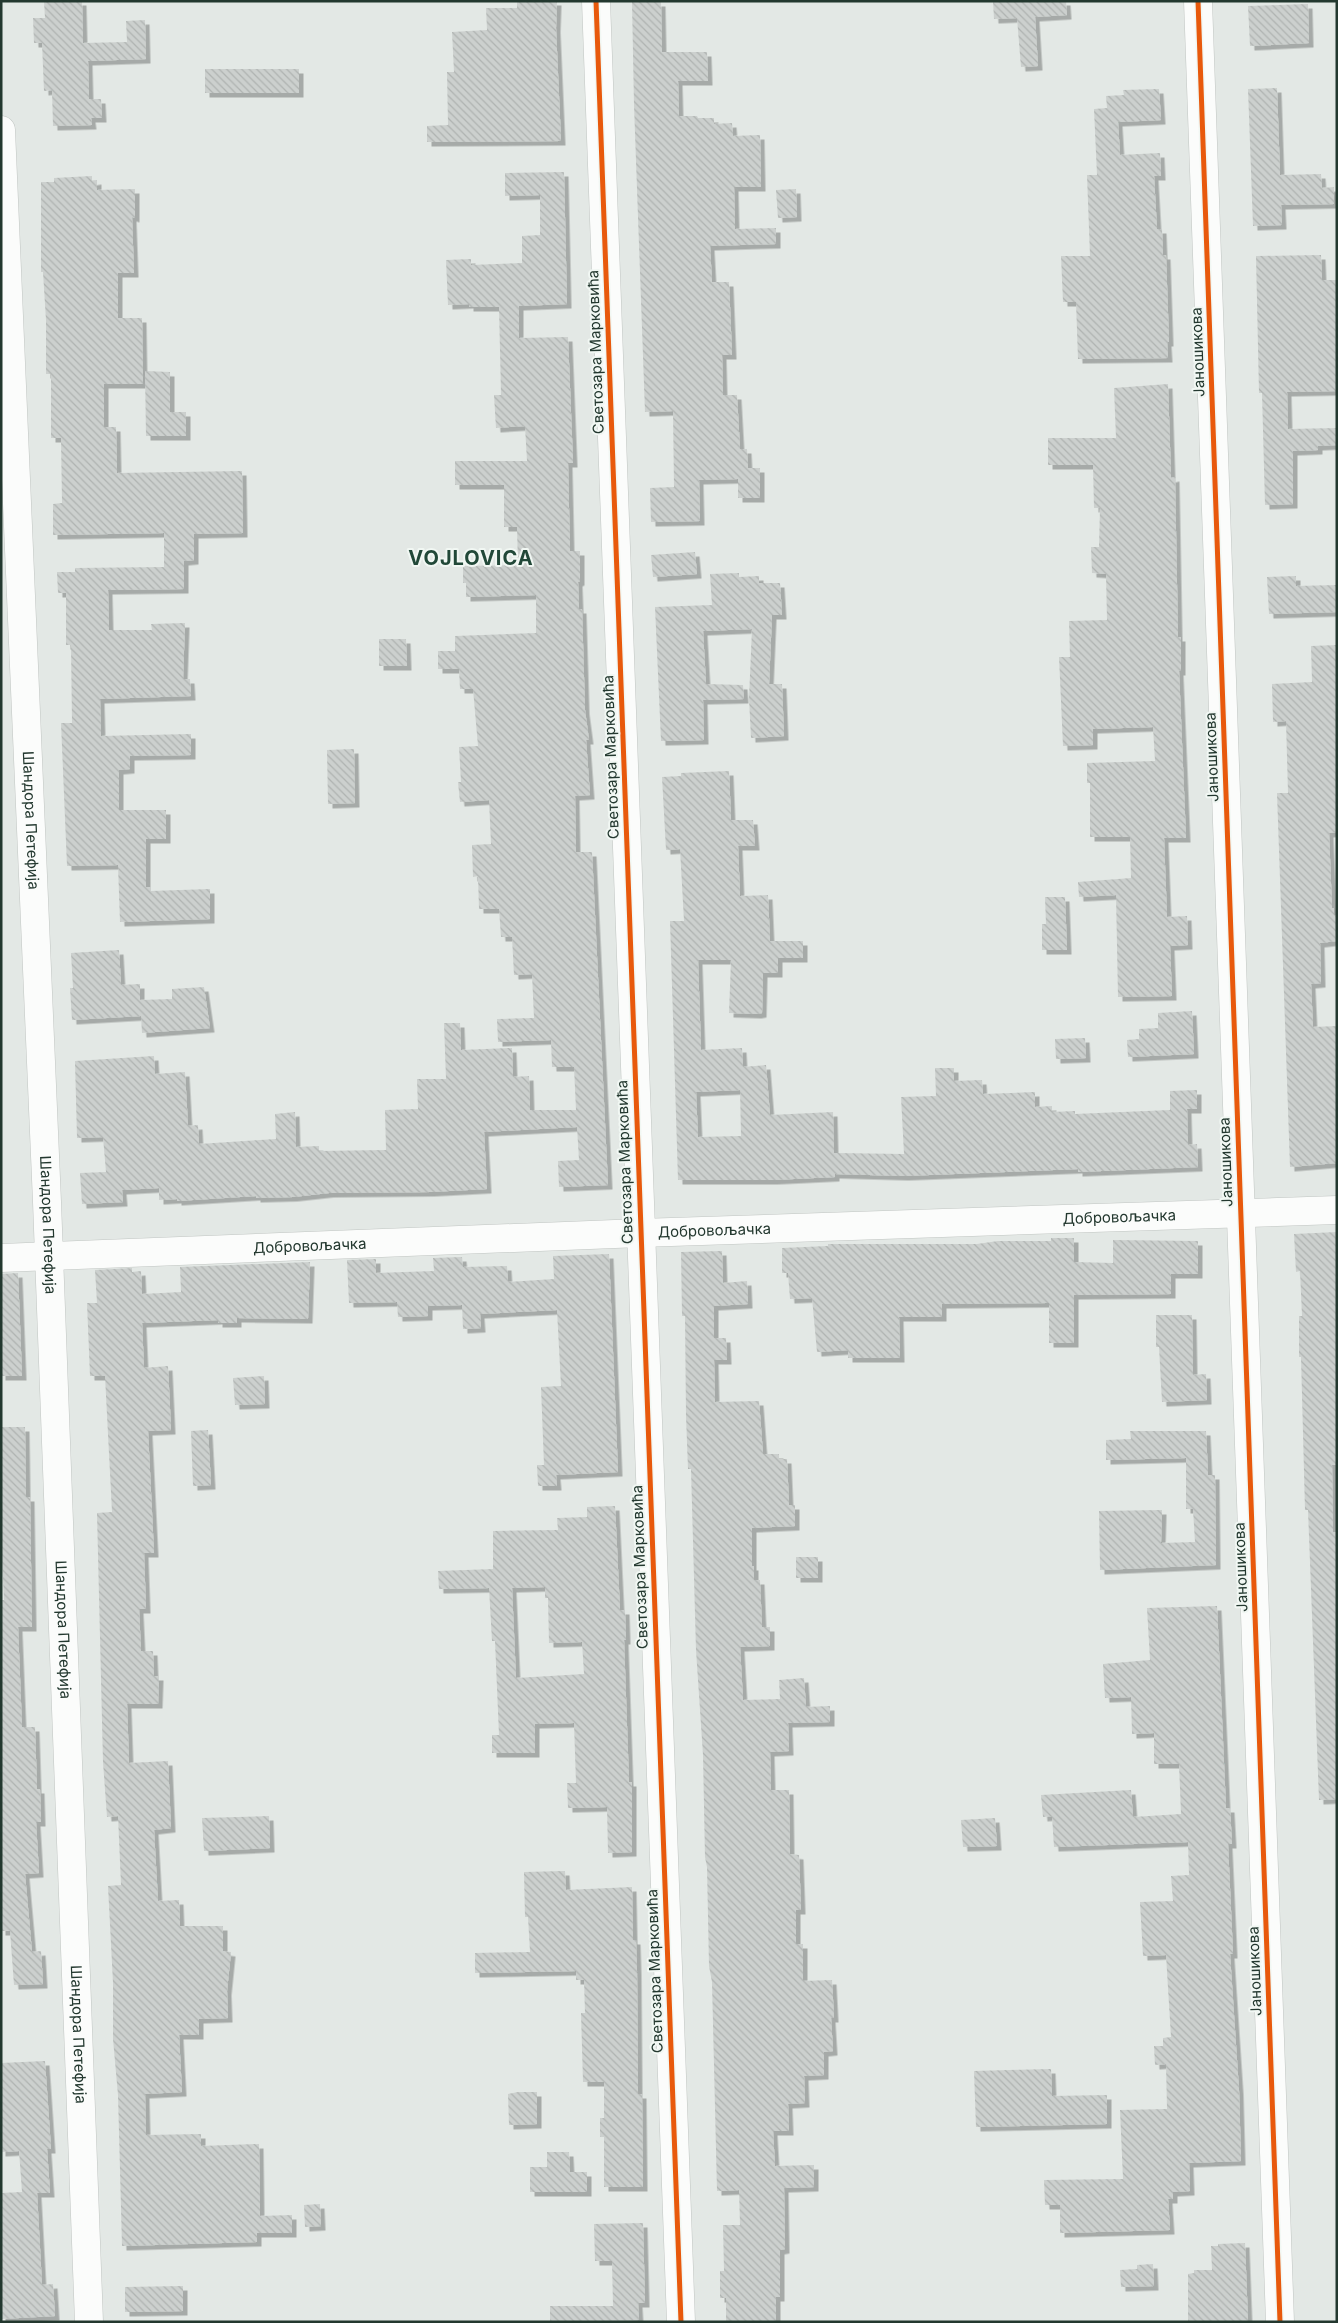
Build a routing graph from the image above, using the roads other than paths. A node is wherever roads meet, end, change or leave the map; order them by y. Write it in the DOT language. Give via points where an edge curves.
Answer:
graph roads {
  1 [pos="596,1"];
  2 [pos="1198,1"];
  3 [pos="1,130"];
  4 [pos="1337,1210"];
  5 [pos="1241,1214"];
  6 [pos="640,1233"];
  7 [pos="49,1256"];
  8 [pos="1,1258"];
  9 [pos="89,2322"];
  10 [pos="681,2322"];
  11 [pos="1280,2322"];
  1 -- 6 [label="street, Светозара Марковића"];
  2 -- 5 [label="street, Јаношикова"];
  3 -- 7 [label="street, Шандора Петефија"];
  4 -- 5 [label="street, Добровољачка"];
  5 -- 6 [label="street, Добровољачка"];
  5 -- 11 [label="street, Јаношикова"];
  6 -- 7 [label="street, Добровољачка"];
  6 -- 10 [label="street, Светозара Марковића"];
  7 -- 8 [label="street, Добровољачка"];
  7 -- 9 [label="street, Шандора Петефија"];
}
